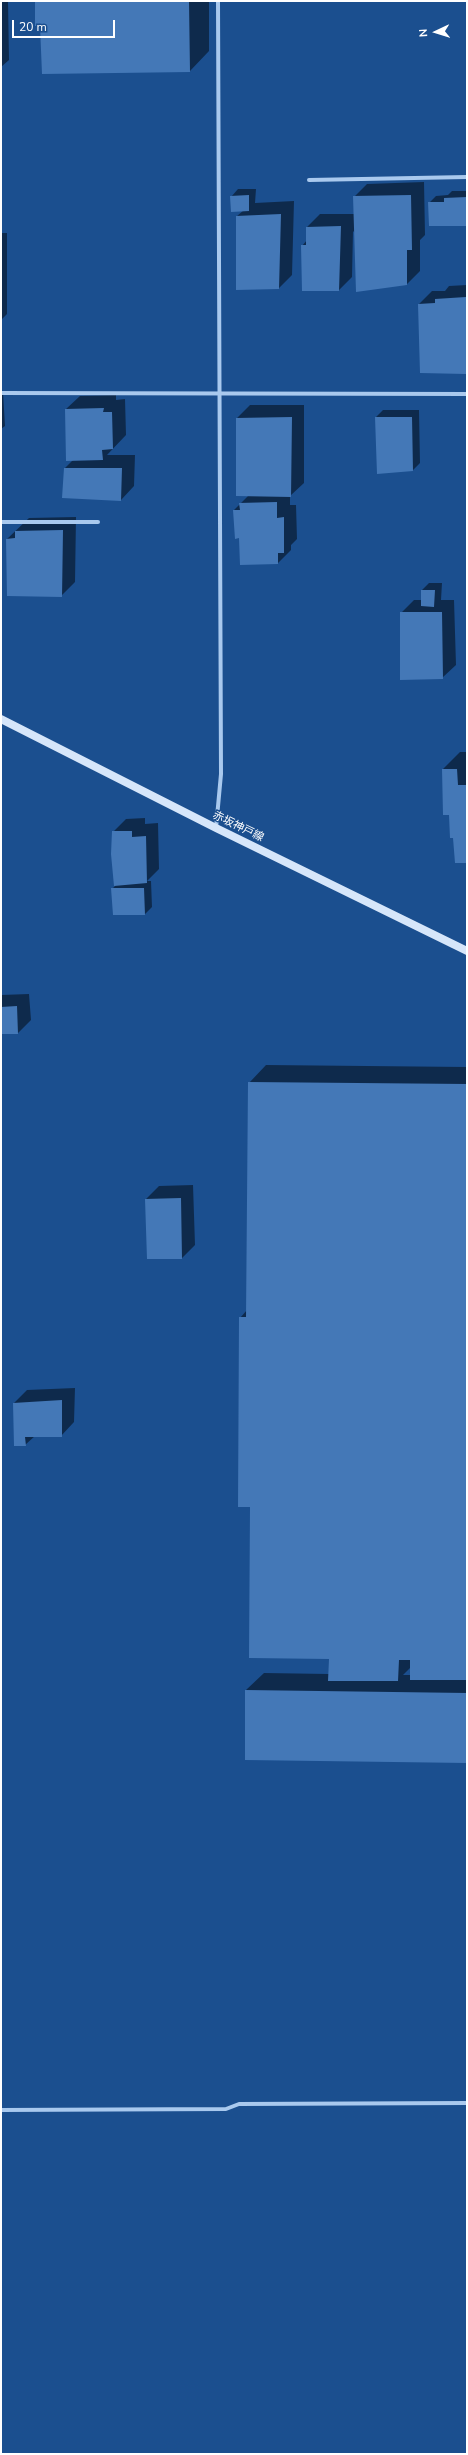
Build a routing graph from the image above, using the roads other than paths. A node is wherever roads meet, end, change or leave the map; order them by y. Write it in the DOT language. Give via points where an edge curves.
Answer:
graph roads {
  1 [pos="218,1"];
  2 [pos="467,177"];
  3 [pos="309,180"];
  4 [pos="1,393"];
  5 [pos="220,394"];
  6 [pos="467,394"];
  7 [pos="1,522"];
  8 [pos="98,522"];
  9 [pos="1,719"];
  10 [pos="216,828"];
  11 [pos="467,951"];
  12 [pos="467,2102"];
  13 [pos="1,2110"];
  1 -- 5 [label="street"];
  2 -- 3 [label="street"];
  4 -- 5 [label="street"];
  5 -- 6 [label="street"];
  5 -- 10 [label="street" via="222,774"];
  7 -- 8 [label="street"];
  9 -- 10 [label="main road, 赤坂神戸線"];
  10 -- 11 [label="main road, 赤坂神戸線"];
  12 -- 13 [label="street" via="239,2104 226,2109"];
}
